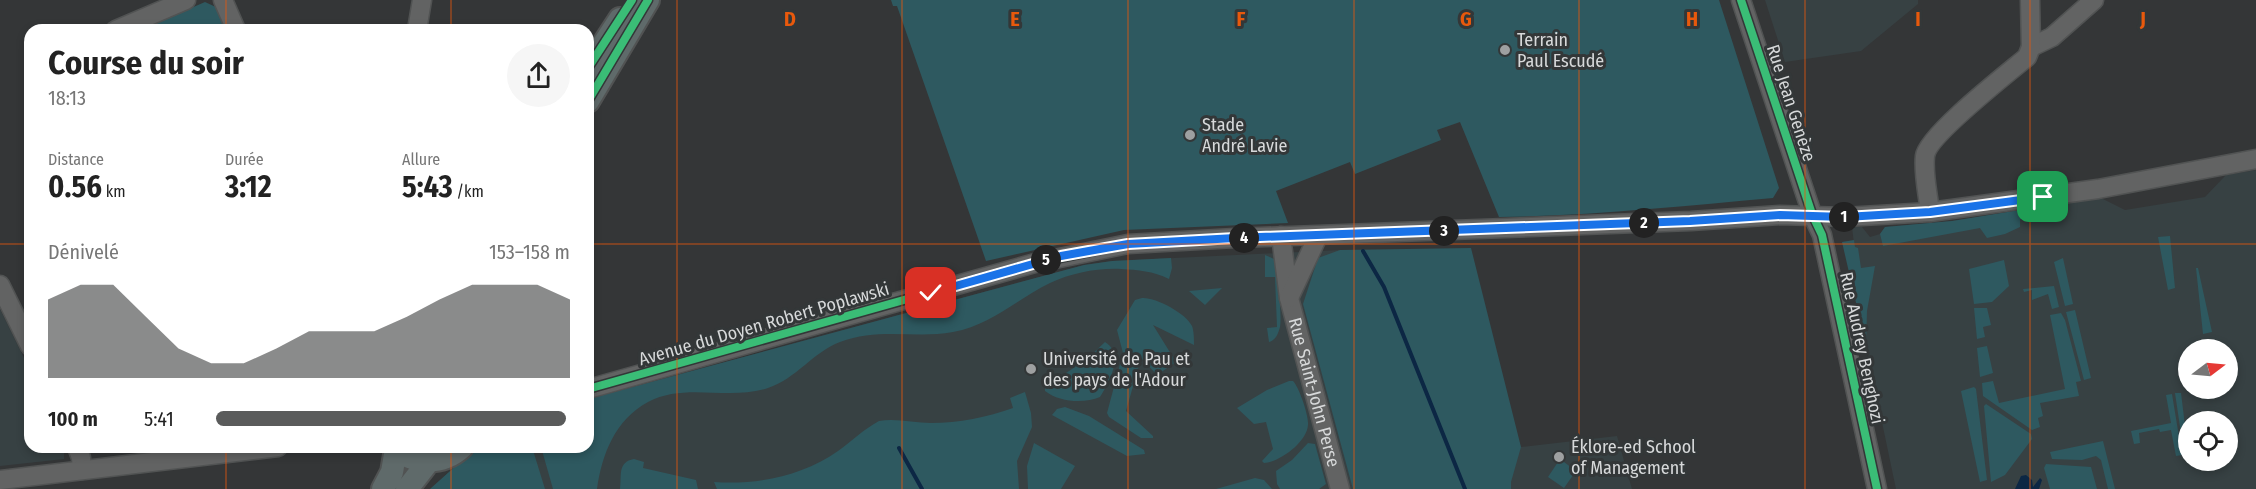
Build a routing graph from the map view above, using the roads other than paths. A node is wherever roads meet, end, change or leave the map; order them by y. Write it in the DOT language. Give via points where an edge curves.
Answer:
graph roads {
  1 [pos="186,0"];
  2 [pos="224,0"];
  3 [pos="422,0"];
  4 [pos="632,0"];
  5 [pos="648,0"];
  6 [pos="1741,0"];
  7 [pos="2030,0"];
  8 [pos="2094,0"];
  9 [pos="130,24"];
  10 [pos="234,24"];
  11 [pos="418,24"];
  12 [pos="2031,47"];
  13 [pos="594,59"];
  14 [pos="594,91"];
  15 [pos="2256,159"];
  16 [pos="1930,212"];
  17 [pos="1812,214"];
  18 [pos="1281,236"];
  19 [pos="1318,236"];
  20 [pos="0,285"];
  21 [pos="1289,298"];
  22 [pos="24,334"];
  23 [pos="594,386"];
  24 [pos="79,453"];
  25 [pos="227,453"];
  26 [pos="394,453"];
  27 [pos="405,453"];
  28 [pos="453,453"];
  29 [pos="429,461"];
  30 [pos="82,470"];
  31 [pos="0,480"];
  32 [pos="383,489"];
  33 [pos="407,489"];
  34 [pos="1340,489"];
  35 [pos="1877,489"];
  1 -- 9 [label="street"];
  2 -- 10 [label="street"];
  3 -- 11 [label="street"];
  4 -- 13 [label="main road"];
  5 -- 14 [label="main road"];
  6 -- 17 [label="street, Rue Jean Genèze"];
  7 -- 12 [label="street"];
  8 -- 12 [label="street" via="2052,37"];
  12 -- 16 [label="street" via="2027,57 1930,144 1925,155"];
  15 -- 16 [label="street, Avenue du Doyen Robert Poplawski" via="2098,189"];
  16 -- 17 [label="street, Avenue du Doyen Robert Poplawski" via="1845,217"];
  17 -- 19 [label="street, Avenue du Doyen Robert Poplawski"];
  17 -- 35 [label="street, Rue Audrey Benghozi" via="1822,235"];
  18 -- 19 [label="street, Avenue du Doyen Robert Poplawski"];
  18 -- 21 [label="street, Rue Saint-John Perse"];
  18 -- 23 [label="street, Avenue du Doyen Robert Poplawski" via="1128,244 1061,256"];
  19 -- 21 [label="street, Rue Saint-John Perse"];
  20 -- 22 [label="street"];
  21 -- 34 [label="street, Rue Saint-John Perse"];
  24 -- 30 [label="street"];
  25 -- 30 [label="street"];
  26 -- 32 [label="main road" via="392,472"];
  27 -- 29 [label="main road"];
  28 -- 29 [label="main road"];
  29 -- 33 [label="main road"];
  30 -- 31 [label="street"];
}
